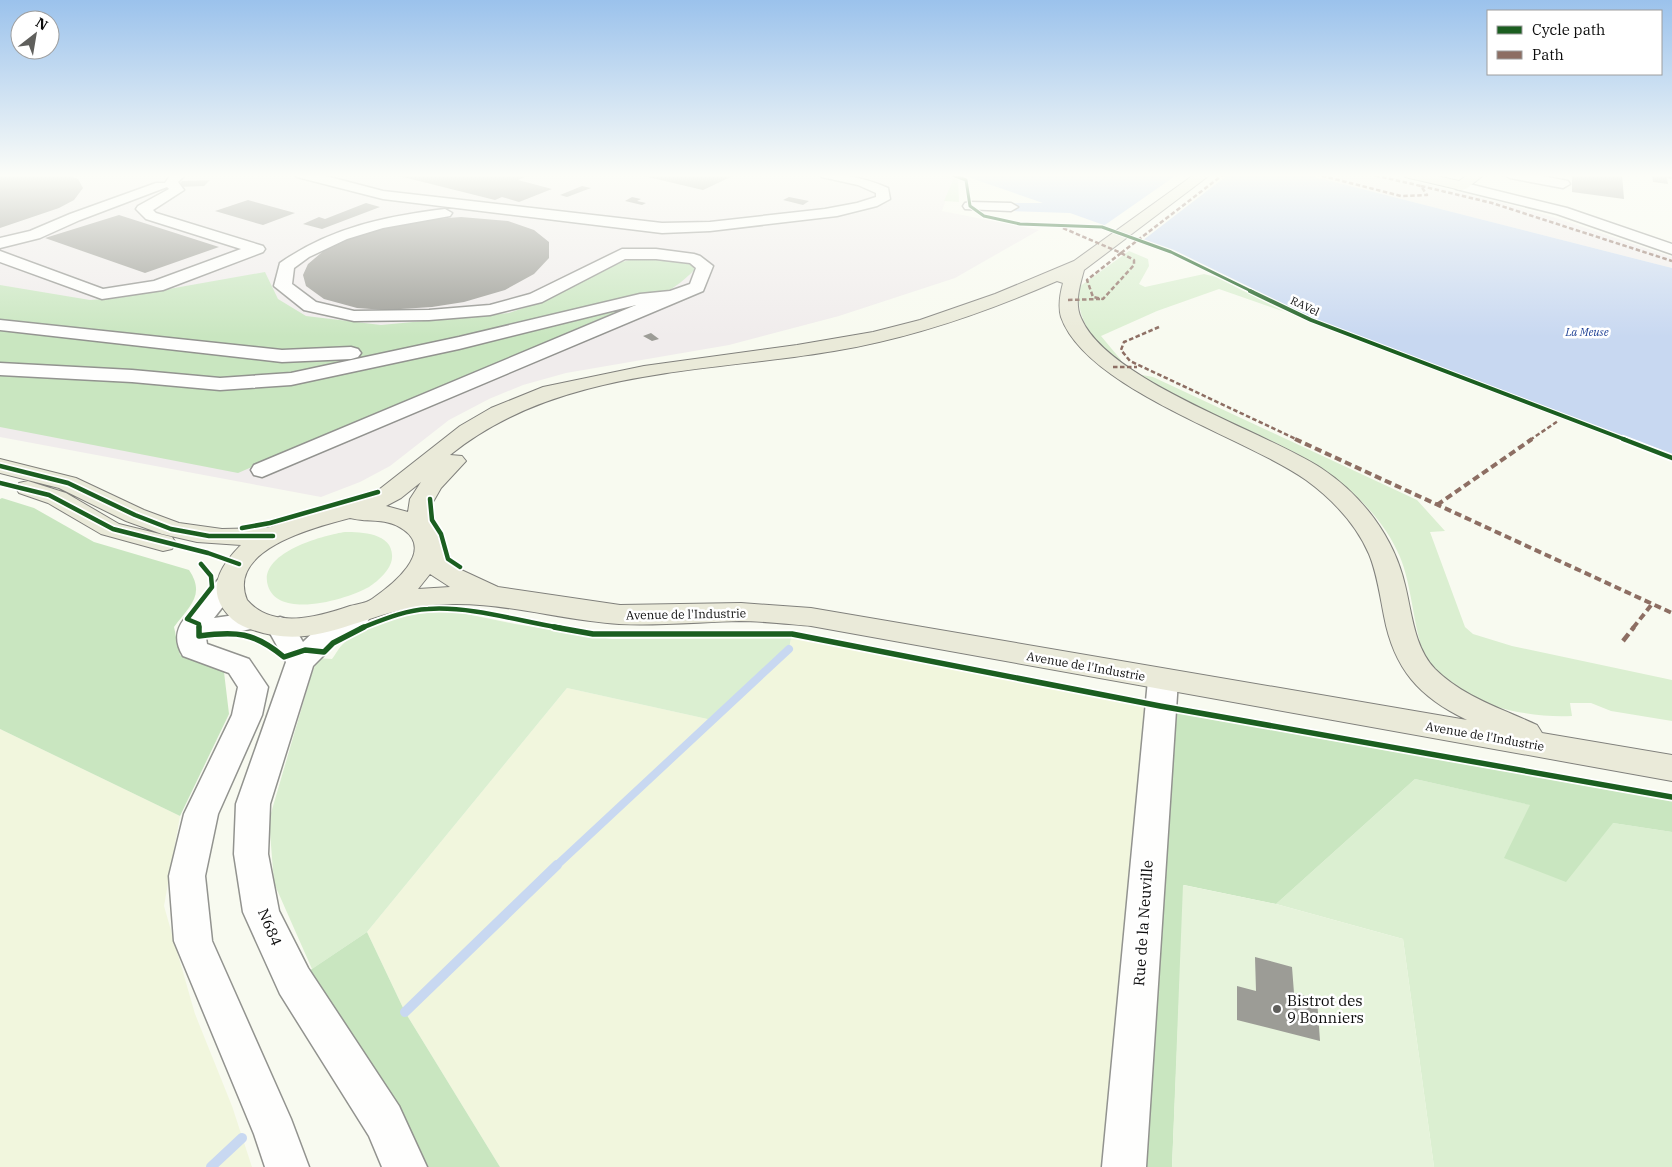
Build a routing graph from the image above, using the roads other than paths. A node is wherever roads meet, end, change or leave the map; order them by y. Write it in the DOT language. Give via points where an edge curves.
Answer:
graph roads {
  1 [pos="50,228"];
  2 [pos="190,228"];
  3 [pos="364,228"];
  4 [pos="674,228"];
  5 [pos="692,228"];
  6 [pos="1129,228"];
  7 [pos="1614,228"];
  8 [pos="0,243"];
  9 [pos="1672,248"];
  10 [pos="245,253"];
  11 [pos="0,256"];
  12 [pos="286,266"];
  13 [pos="1077,266"];
  14 [pos="673,296"];
  15 [pos="0,326"];
  16 [pos="459,343"];
  17 [pos="0,369"];
  18 [pos="0,466"];
  19 [pos="262,470"];
  20 [pos="0,482"];
  21 [pos="343,513"];
  22 [pos="273,536"];
  23 [pos="428,546"];
  24 [pos="234,573"];
  25 [pos="498,596"];
  26 [pos="368,611"];
  27 [pos="268,624"];
  28 [pos="192,631"];
  29 [pos="300,662"];
  30 [pos="1163,680"];
  31 [pos="1567,750"];
  32 [pos="1672,768"];
  33 [pos="287,1167"];
  34 [pos="405,1167"];
  35 [pos="1124,1167"];
  1 -- 8 [label="street"];
  2 -- 10 [label="street" via="257,249"];
  3 -- 12 [label="street" via="317,245"];
  4 -- 5 [label="street"];
  6 -- 13 [label="main road"];
  7 -- 9 [label="street"];
  10 -- 11 [label="street" via="157,286 102,294"];
  10 -- 12 [label="street"];
  12 -- 14 [label="street" via="283,286 310,306 354,316 490,310 536,298 622,254 694,259 705,266 697,287"];
  13 -- 21 [label="main road" via="980,308 889,334 627,376 567,387 537,397 470,428 387,496"];
  13 -- 23 [label="main road" via="1051,286 1012,305 930,335 872,348 612,389 530,412 494,431 462,455 431,486 421,500 420,514"];
  13 -- 31 [label="main road" via="1067,298 1070,317 1076,332 1114,368 1152,391 1273,450 1314,474 1364,522 1383,556 1405,644 1423,676 1459,703"];
  14 -- 16 [label="street" via="640,299"];
  14 -- 19 [label="street"];
  15 -- 16 [label="street" via="282,356"];
  16 -- 17 [label="street" via="291,379 253,383 220,384"];
  18 -- 22 [label="main road" via="76,486 130,514 172,529 218,538"];
  20 -- 24 [label="main road" via="56,498 110,528 152,541 208,552"];
  21 -- 22 [label="main road" via="295,525"];
  21 -- 23 [label="main road" via="374,512 406,519 419,528"];
  22 -- 24 [label="main road" via="247,554"];
  23 -- 25 [label="main road" via="437,566 449,575"];
  23 -- 26 [label="main road" via="415,577 400,592"];
  24 -- 27 [label="main road" via="230,597 239,611"];
  24 -- 28 [label="street" via="214,603 195,622"];
  25 -- 26 [label="main road" via="413,598"];
  25 -- 30 [label="main road, Avenue de l'Industrie" via="603,614 650,616 744,612 811,617"];
  26 -- 27 [label="main road" via="309,626"];
  26 -- 29 [label="street, N684 / N684" via="328,634"];
  27 -- 28 [label="street" via="231,623"];
  27 -- 29 [label="street"];
  28 -- 33 [label="street" via="193,649 239,666 253,687 247,715 201,814 188,876 193,940"];
  29 -- 34 [label="street, N684 / N684" via="253,804 251,854 261,912 294,981 384,1121"];
  30 -- 31 [label="main road, Avenue de l'Industrie"];
  30 -- 35 [label="street, Rue de la Neuville"];
  31 -- 32 [label="main road, Avenue de l'Industrie"];
}
